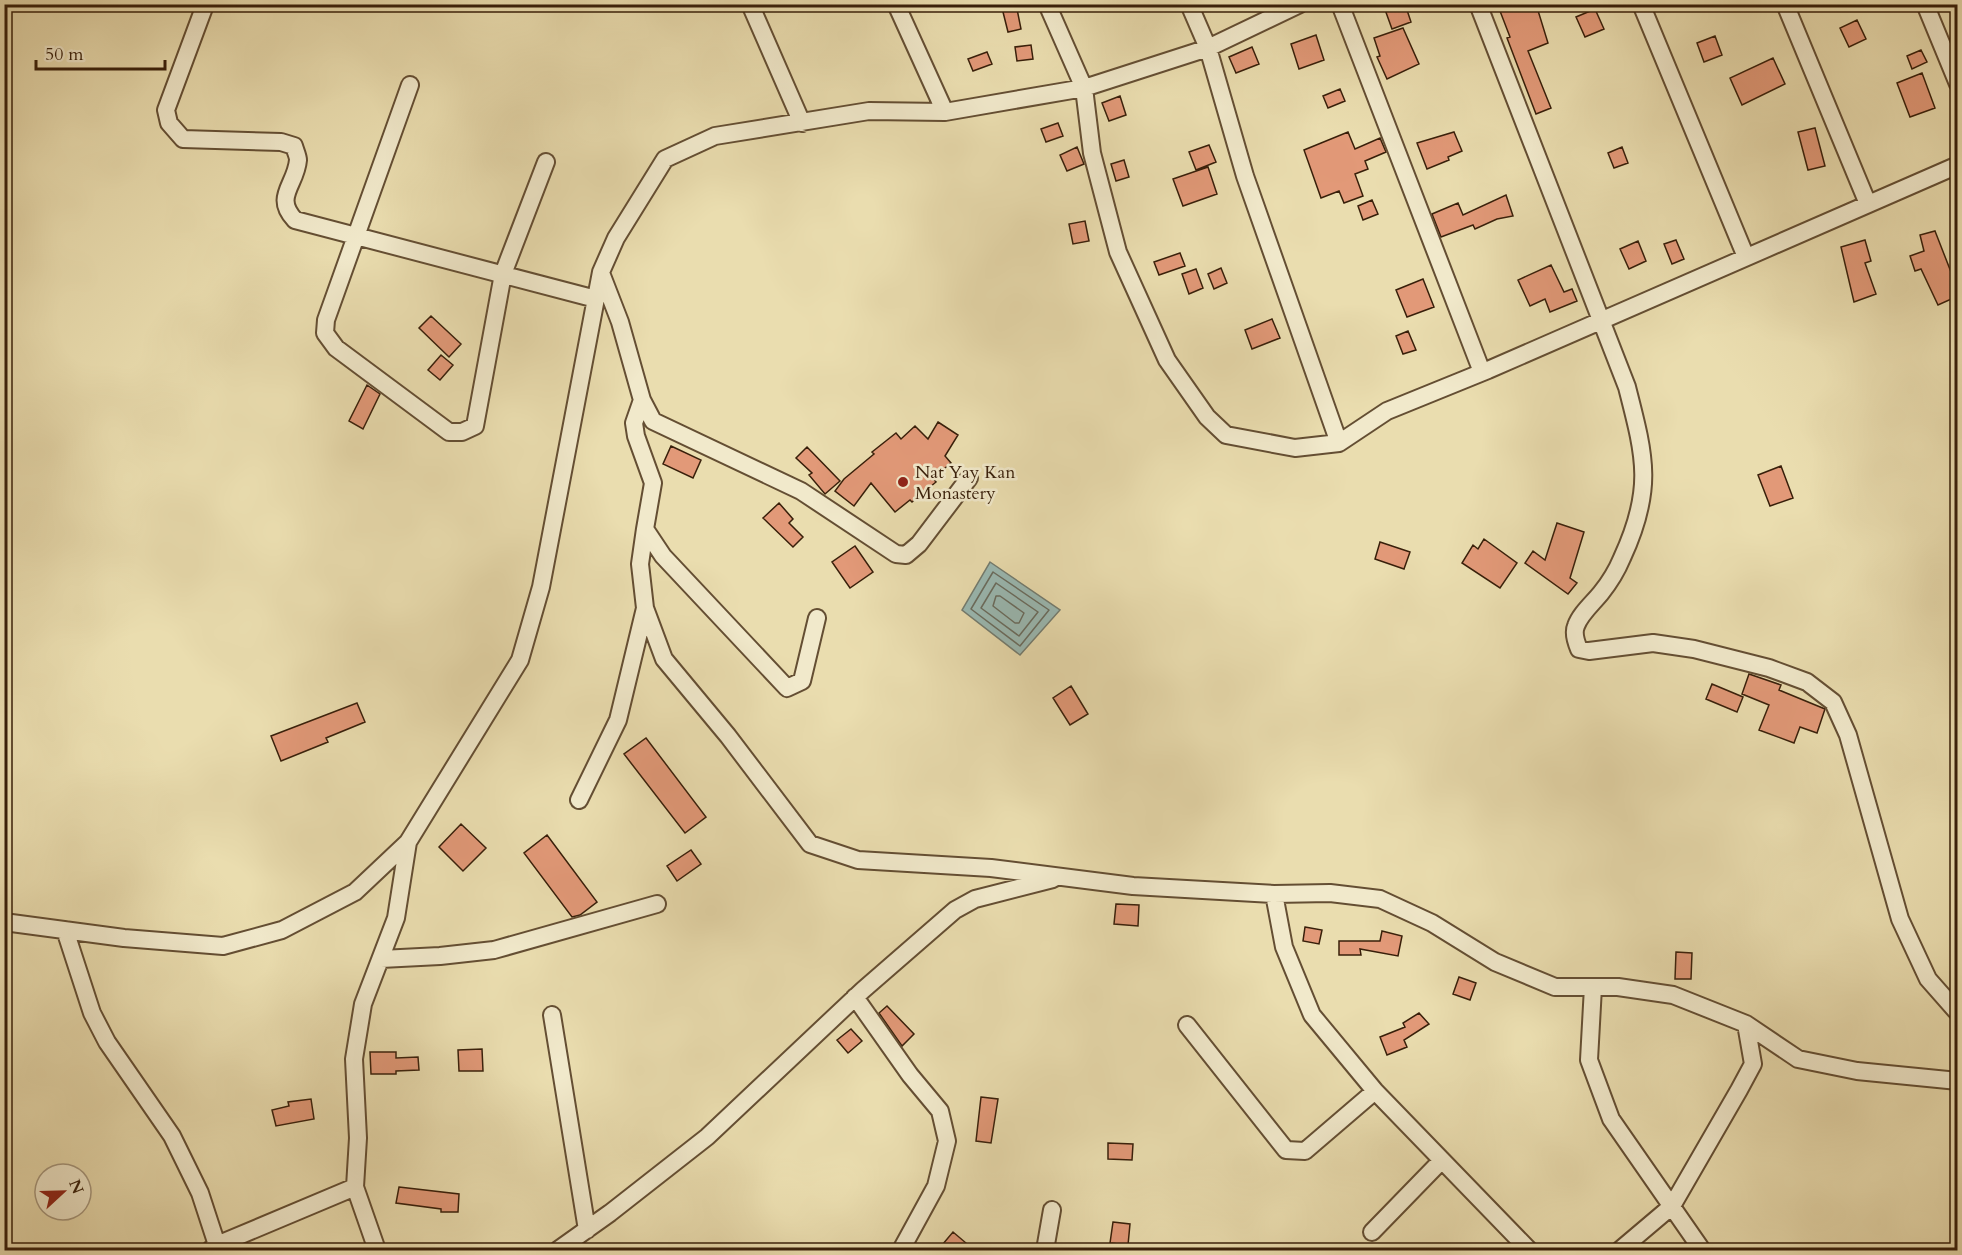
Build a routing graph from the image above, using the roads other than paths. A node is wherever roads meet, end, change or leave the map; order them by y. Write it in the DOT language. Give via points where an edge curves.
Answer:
graph roads {
  1 [pos="750,4"];
  2 [pos="896,4"];
  3 [pos="1047,4"];
  4 [pos="1189,4"];
  5 [pos="1300,4"];
  6 [pos="1340,4"];
  7 [pos="1478,4"];
  8 [pos="1641,4"];
  9 [pos="1785,4"];
  10 [pos="1925,4"];
  11 [pos="205,5"];
  12 [pos="1208,48"];
  13 [pos="410,84"];
  14 [pos="1958,84"];
  15 [pos="1084,88"];
  16 [pos="945,112"];
  17 [pos="802,123"];
  18 [pos="546,162"];
  19 [pos="1958,165"];
  20 [pos="1868,204"];
  21 [pos="354,236"];
  22 [pos="1746,257"];
  23 [pos="601,272"];
  24 [pos="503,274"];
  25 [pos="596,299"];
  26 [pos="1599,322"];
  27 [pos="1482,372"];
  28 [pos="642,400"];
  29 [pos="1339,443"];
  30 [pos="969,478"];
  31 [pos="645,530"];
  32 [pos="645,608"];
  33 [pos="817,618"];
  34 [pos="579,800"];
  35 [pos="408,842"];
  36 [pos="1059,877"];
  37 [pos="1274,894"];
  38 [pos="657,904"];
  39 [pos="4,922"];
  40 [pos="65,930"];
  41 [pos="381,959"];
  42 [pos="1593,987"];
  43 [pos="855,997"];
  44 [pos="1958,1013"];
  45 [pos="552,1015"];
  46 [pos="1746,1024"];
  47 [pos="1187,1025"];
  48 [pos="1958,1081"];
  49 [pos="1375,1091"];
  50 [pos="1442,1161"];
  51 [pos="355,1187"];
  52 [pos="1672,1206"];
  53 [pos="1052,1210"];
  54 [pos="587,1230"];
  55 [pos="1371,1232"];
  56 [pos="214,1248"];
  57 [pos="377,1251"];
  58 [pos="558,1251"];
  59 [pos="901,1251"];
  60 [pos="1045,1251"];
  61 [pos="1529,1251"];
  62 [pos="1620,1251"];
  63 [pos="1702,1251"];
  1 -- 17 [label="street"];
  2 -- 16 [label="street"];
  3 -- 15 [label="street"];
  4 -- 12 [label="street"];
  5 -- 12 [label="street"];
  6 -- 27 [label="street"];
  7 -- 26 [label="street"];
  8 -- 22 [label="street"];
  9 -- 20 [label="street"];
  10 -- 14 [label="street"];
  11 -- 21 [label="street" via="166,110 169,123 183,139 280,142 294,146 298,159 284,202 287,212 295,220"];
  12 -- 15 [label="street"];
  12 -- 29 [label="street" via="1245,176"];
  13 -- 21 [label="street"];
  15 -- 16 [label="street"];
  15 -- 29 [label="street" via="1092,153 1118,252 1167,360 1208,417 1226,435 1294,448"];
  16 -- 17 [label="street" via="869,111"];
  17 -- 23 [label="street" via="715,136 665,159 616,238"];
  18 -- 24 [label="street"];
  19 -- 20 [label="street"];
  20 -- 22 [label="street"];
  21 -- 24 [label="street"];
  21 -- 24 [label="street" via="325,333 336,348 449,432 475,426"];
  22 -- 26 [label="street"];
  23 -- 25 [label="street"];
  23 -- 28 [label="street"];
  24 -- 25 [label="street"];
  25 -- 35 [label="street" via="542,587 520,660"];
  26 -- 27 [label="street"];
  26 -- 44 [label="street" via="1627,387 1642,445 1645,485 1622,558 1602,592 1576,624 1579,649 1653,643 1694,649 1807,682 1833,702 1848,735 1900,919 1929,979"];
  27 -- 29 [label="street" via="1387,411"];
  28 -- 30 [label="street" via="653,420 801,491 896,554 906,555 919,544"];
  28 -- 31 [label="street" via="634,423 653,483"];
  31 -- 32 [label="street" via="640,564"];
  31 -- 33 [label="street" via="663,556 787,688 802,681"];
  32 -- 34 [label="street" via="618,720"];
  32 -- 36 [label="street" via="664,659 810,844 858,860 991,868"];
  35 -- 40 [label="street" via="355,892 282,930 223,946"];
  35 -- 41 [label="street" via="396,918"];
  36 -- 37 [label="street" via="1132,886"];
  36 -- 43 [label="street" via="975,899 955,910"];
  37 -- 42 [label="street" via="1330,893 1380,898 1432,923 1496,962 1555,987"];
  37 -- 49 [label="street" via="1284,947 1312,1015"];
  38 -- 41 [label="street" via="494,950"];
  39 -- 40 [label="street"];
  40 -- 56 [label="street" via="92,1013 107,1042 172,1136 200,1193"];
  41 -- 51 [label="street" via="363,1004 354,1059 358,1138"];
  42 -- 46 [label="street" via="1673,995"];
  42 -- 52 [label="street" via="1589,1060 1601,1096 1611,1119"];
  43 -- 54 [label="street" via="707,1137"];
  43 -- 59 [label="street" via="940,1111 947,1141 936,1186"];
  45 -- 54 [label="street"];
  46 -- 48 [label="street" via="1798,1059 1857,1071"];
  46 -- 52 [label="street" via="1753,1064"];
  47 -- 49 [label="street" via="1286,1150 1305,1151"];
  49 -- 50 [label="street"];
  50 -- 55 [label="street"];
  50 -- 61 [label="street"];
  51 -- 56 [label="street"];
  51 -- 57 [label="street"];
  52 -- 62 [label="street"];
  52 -- 63 [label="street"];
  53 -- 60 [label="street"];
  54 -- 58 [label="street"];
}
